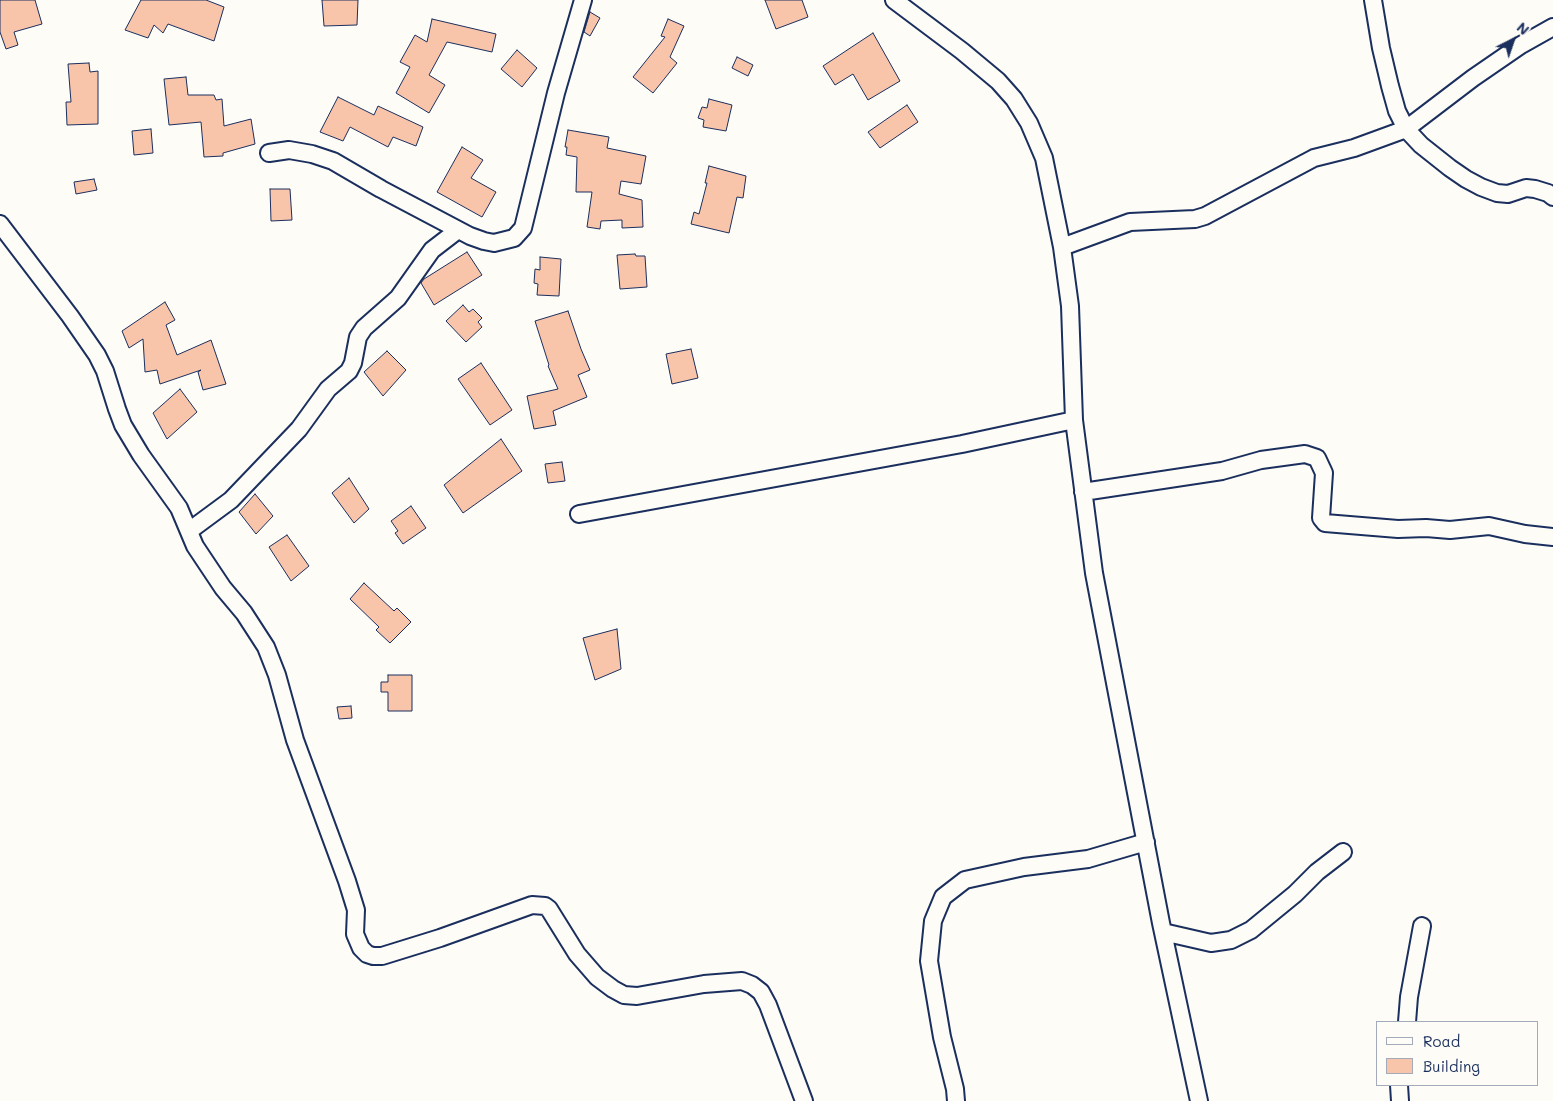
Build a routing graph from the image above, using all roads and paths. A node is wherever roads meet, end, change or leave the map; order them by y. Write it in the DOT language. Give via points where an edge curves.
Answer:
graph roads {
  1 [pos="583,0"];
  2 [pos="894,0"];
  3 [pos="1373,0"];
  4 [pos="1553,27"];
  5 [pos="1406,129"];
  6 [pos="269,153"];
  7 [pos="1553,197"];
  8 [pos="0,224"];
  9 [pos="458,230"];
  10 [pos="1062,247"];
  11 [pos="1074,420"];
  12 [pos="1083,492"];
  13 [pos="579,514"];
  14 [pos="188,531"];
  15 [pos="1553,537"];
  16 [pos="1146,842"];
  17 [pos="1343,852"];
  18 [pos="1422,926"];
  19 [pos="1163,932"];
  20 [pos="1407,1021"];
  21 [pos="1399,1086"];
  22 [pos="804,1101"];
  23 [pos="956,1101"];
  24 [pos="1199,1101"];
  25 [pos="1400,1101"];
  1 -- 9 [label="street" via="523,228 514,238 494,242"];
  2 -- 10 [label="street" via="962,51 1014,99 1030,123 1044,158"];
  3 -- 5 [label="street" via="1390,86"];
  4 -- 5 [label="street" via="1473,78"];
  5 -- 7 [label="street" via="1420,145 1481,188 1508,194 1526,188 1535,189"];
  5 -- 10 [label="street" via="1314,158 1205,216 1130,222"];
  6 -- 9 [label="street" via="289,150 333,161"];
  8 -- 14 [label="street" via="97,355 123,425 172,497"];
  9 -- 14 [label="street" via="432,250 398,298 364,328 358,337 349,371 328,389 300,429 231,500"];
  10 -- 11 [label="street" via="1070,306"];
  11 -- 12 [label="street"];
  11 -- 13 [label="street" via="962,444"];
  12 -- 15 [label="street" via="1222,471 1261,460 1305,454 1317,458 1324,473 1321,518 1325,523 1450,530 1489,526"];
  12 -- 16 [label="street" via="1094,573"];
  14 -- 22 [label="street" via="223,588 266,647 295,740 356,910 355,934 367,954 382,956 532,905 545,906 577,954 597,977 624,995 637,996 742,981 752,985 761,992 768,1005"];
  16 -- 19 [label="street"];
  16 -- 23 [label="street" via="1088,859 965,880 942,897 933,921 929,961"];
  17 -- 19 [label="street" via="1252,930 1231,940 1211,943"];
  18 -- 20 [label="street"];
  19 -- 24 [label="street"];
  21 -- 25 [label="street"];
}
